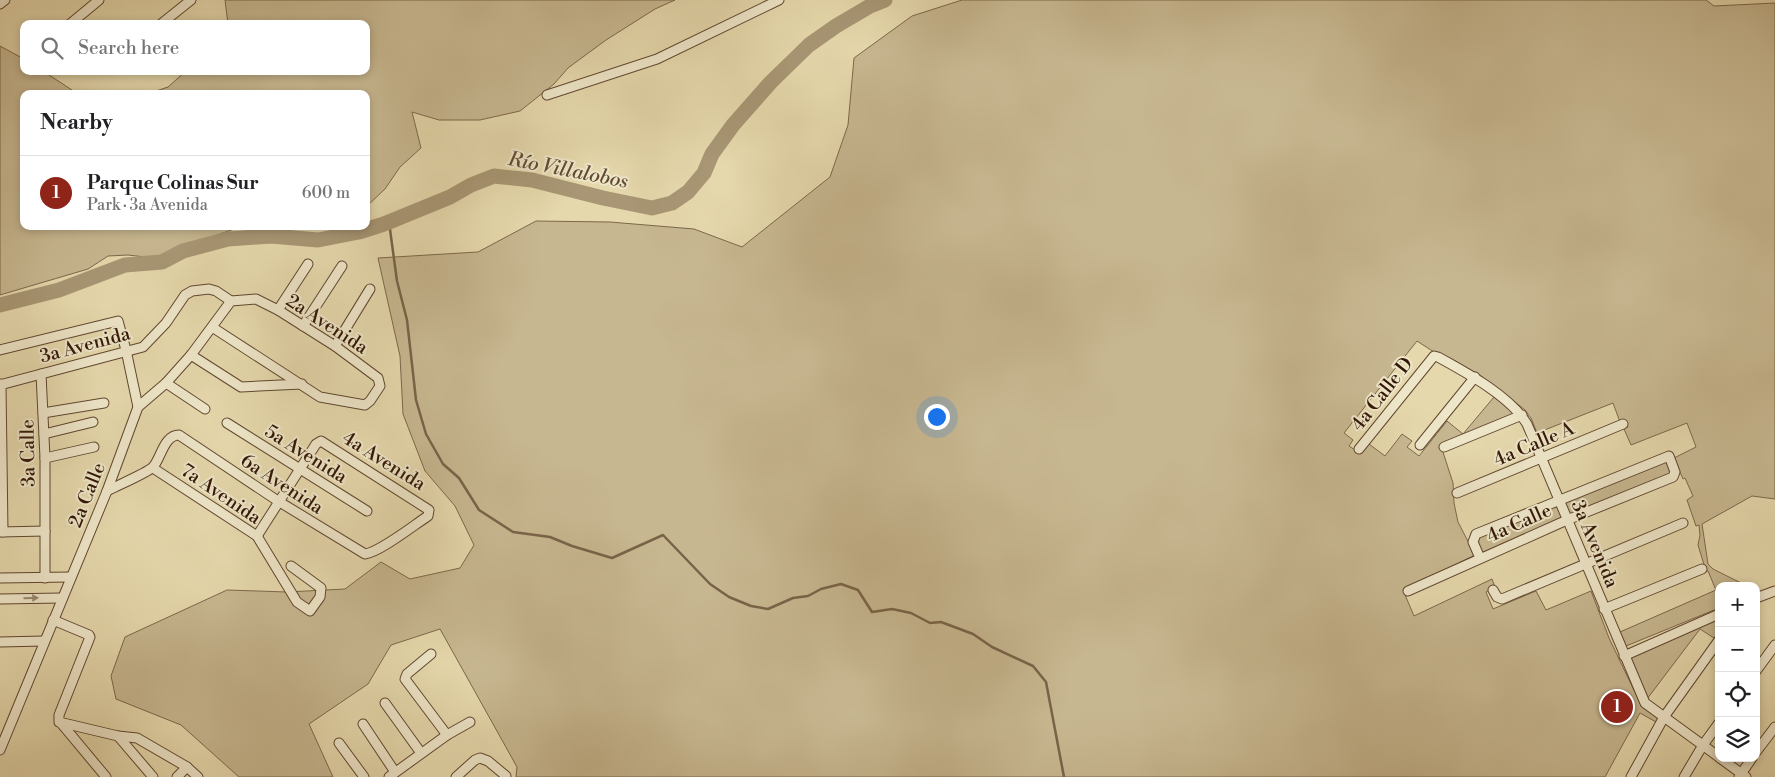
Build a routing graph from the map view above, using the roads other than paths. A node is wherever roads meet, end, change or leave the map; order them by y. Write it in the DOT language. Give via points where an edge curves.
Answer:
graph roads {
  1 [pos="5,0"];
  2 [pos="100,0"];
  3 [pos="191,0"];
  4 [pos="779,0"];
  5 [pos="0,4"];
  6 [pos="75,20"];
  7 [pos="166,20"];
  8 [pos="547,95"];
  9 [pos="308,264"];
  10 [pos="342,266"];
  11 [pos="370,289"];
  12 [pos="231,301"];
  13 [pos="278,310"];
  14 [pos="303,326"];
  15 [pos="212,327"];
  16 [pos="334,346"];
  17 [pos="0,350"];
  18 [pos="126,350"];
  19 [pos="190,355"];
  20 [pos="1431,359"];
  21 [pos="41,374"];
  22 [pos="1474,377"];
  23 [pos="1,384"];
  24 [pos="166,384"];
  25 [pos="302,384"];
  26 [pos="104,402"];
  27 [pos="138,407"];
  28 [pos="205,408"];
  29 [pos="43,413"];
  30 [pos="1522,415"];
  31 [pos="93,422"];
  32 [pos="227,423"];
  33 [pos="1623,424"];
  34 [pos="44,434"];
  35 [pos="1420,445"];
  36 [pos="94,447"];
  37 [pos="1444,447"];
  38 [pos="1359,449"];
  39 [pos="45,458"];
  40 [pos="1541,458"];
  41 [pos="152,468"];
  42 [pos="299,469"];
  43 [pos="107,491"];
  44 [pos="1457,493"];
  45 [pos="1559,500"];
  46 [pos="278,502"];
  47 [pos="367,511"];
  48 [pos="1567,520"];
  49 [pos="1683,523"];
  50 [pos="45,531"];
  51 [pos="2,532"];
  52 [pos="257,536"];
  53 [pos="371,552"];
  54 [pos="1480,558"];
  55 [pos="1586,564"];
  56 [pos="292,566"];
  57 [pos="1702,569"];
  58 [pos="70,577"];
  59 [pos="0,578"];
  60 [pos="45,578"];
  61 [pos="1493,590"];
  62 [pos="1408,591"];
  63 [pos="1775,591"];
  64 [pos="1760,597"];
  65 [pos="62,598"];
  66 [pos="0,599"];
  67 [pos="1604,609"];
  68 [pos="1715,616"];
  69 [pos="53,620"];
  70 [pos="44,641"];
  71 [pos="0,642"];
  72 [pos="1775,645"];
  73 [pos="1715,646"];
  74 [pos="431,654"];
  75 [pos="1624,656"];
  76 [pos="1760,666"];
  77 [pos="385,703"];
  78 [pos="1664,717"];
  79 [pos="470,722"];
  80 [pos="60,723"];
  81 [pos="363,724"];
  82 [pos="1775,727"];
  83 [pos="1715,728"];
  84 [pos="447,735"];
  85 [pos="118,736"];
  86 [pos="339,743"];
  87 [pos="1703,745"];
  88 [pos="1760,747"];
  89 [pos="0,750"];
  90 [pos="421,753"];
  91 [pos="1715,754"];
  92 [pos="1725,762"];
  93 [pos="1750,762"];
  94 [pos="187,767"];
  95 [pos="392,775"];
  96 [pos="506,776"];
  97 [pos="1742,776"];
  98 [pos="106,777"];
  99 [pos="153,777"];
  100 [pos="177,777"];
  101 [pos="198,777"];
  102 [pos="364,777"];
  103 [pos="456,777"];
  104 [pos="1631,777"];
  105 [pos="1684,777"];
  1 -- 5 [label="street"];
  2 -- 6 [label="street"];
  3 -- 7 [label="street"];
  4 -- 8 [label="street" via="657,59"];
  9 -- 13 [label="street"];
  10 -- 14 [label="street"];
  11 -- 16 [label="street"];
  12 -- 13 [label="street, 2a Avenida" via="256,299"];
  12 -- 15 [label="street"];
  12 -- 18 [label="street, 3a Avenida" via="209,289 185,294 166,323 143,347"];
  13 -- 14 [label="street, 2a Avenida"];
  14 -- 16 [label="street, 2a Avenida"];
  15 -- 19 [label="street"];
  15 -- 25 [label="street"];
  16 -- 25 [label="street, 2a Avenida" via="378,378 380,386 368,404 326,399"];
  17 -- 18 [label="street" via="118,321"];
  18 -- 21 [label="street, 3a Avenida"];
  18 -- 27 [label="street"];
  19 -- 24 [label="street"];
  19 -- 25 [label="street" via="242,387"];
  20 -- 22 [label="street, 3a Avenida" via="1438,357"];
  20 -- 38 [label="street, 4a Calle D"];
  21 -- 23 [label="street, 3a Avenida"];
  21 -- 29 [label="street, 3a Calle"];
  22 -- 30 [label="street, 3a Avenida"];
  22 -- 35 [label="street"];
  23 -- 51 [label="street"];
  24 -- 27 [label="street"];
  24 -- 28 [label="street"];
  26 -- 29 [label="street"];
  27 -- 43 [label="street, 2a Calle"];
  29 -- 34 [label="street, 3a Calle"];
  30 -- 37 [label="street"];
  30 -- 40 [label="street, 3a Avenida"];
  31 -- 34 [label="street"];
  32 -- 42 [label="street, 5a Avenida"];
  33 -- 40 [label="street, 4a Calle A"];
  34 -- 39 [label="street, 3a Calle"];
  36 -- 39 [label="street"];
  39 -- 50 [label="street, 3a Calle"];
  40 -- 44 [label="street, 4a Calle A"];
  40 -- 45 [label="street, 3a Avenida"];
  41 -- 43 [label="street"];
  41 -- 46 [label="street, 6a Avenida" via="170,438 179,435"];
  41 -- 52 [label="street, 7a Avenida"];
  42 -- 46 [label="street"];
  42 -- 47 [label="street, 5a Avenida"];
  42 -- 53 [label="street, 4a Avenida" via="316,444 324,442 428,508 428,516"];
  43 -- 58 [label="street, 2a Calle"];
  45 -- 48 [label="street, 3a Avenida"];
  45 -- 48 [label="street, 4a Calle" via="1669,456 1675,469 1673,478"];
  45 -- 54 [label="street, 4a Calle" via="1476,534 1472,542"];
  46 -- 52 [label="street"];
  46 -- 53 [label="street, 6a Avenida" via="362,553"];
  48 -- 54 [label="street, 4a Calle"];
  48 -- 55 [label="street, 3a Avenida"];
  49 -- 55 [label="street"];
  50 -- 51 [label="street"];
  50 -- 60 [label="street, 3a Calle"];
  52 -- 56 [label="street, 7a Avenida" via="297,602 310,611 322,593 321,588"];
  54 -- 62 [label="street, 4a Calle"];
  55 -- 61 [label="street" via="1502,599"];
  55 -- 67 [label="street, 3a Avenida"];
  57 -- 67 [label="street"];
  58 -- 60 [label="street"];
  58 -- 65 [label="street, 2a Calle"];
  59 -- 60 [label="street"];
  63 -- 64 [label="street"];
  66 -- 65 [label="street, one-way"];
  65 -- 69 [label="street, 2a Calle"];
  67 -- 75 [label="street, 3a Avenida"];
  68 -- 75 [label="street"];
  69 -- 70 [label="street, 2a Calle"];
  69 -- 80 [label="street" via="90,637 59,716"];
  70 -- 71 [label="street"];
  70 -- 89 [label="street, 2a Calle"];
  72 -- 76 [label="street"];
  73 -- 78 [label="street"];
  74 -- 84 [label="street" via="405,679"];
  75 -- 78 [label="street, 3a Avenida" via="1645,703"];
  77 -- 90 [label="street"];
  78 -- 87 [label="street, 3a Avenida"];
  78 -- 104 [label="street"];
  79 -- 84 [label="street"];
  80 -- 85 [label="street"];
  80 -- 98 [label="street"];
  81 -- 95 [label="street"];
  82 -- 88 [label="street"];
  83 -- 87 [label="street"];
  84 -- 90 [label="street"];
  85 -- 94 [label="street" via="137,738"];
  85 -- 99 [label="street"];
  86 -- 102 [label="street"];
  87 -- 91 [label="street, 3a Avenida"];
  87 -- 105 [label="street"];
  90 -- 95 [label="street"];
  92 -- 97 [label="street, 3a Avenida"];
  93 -- 97 [label="street"];
  94 -- 100 [label="street"];
  94 -- 101 [label="street"];
  96 -- 103 [label="street" via="480,758"];
}
